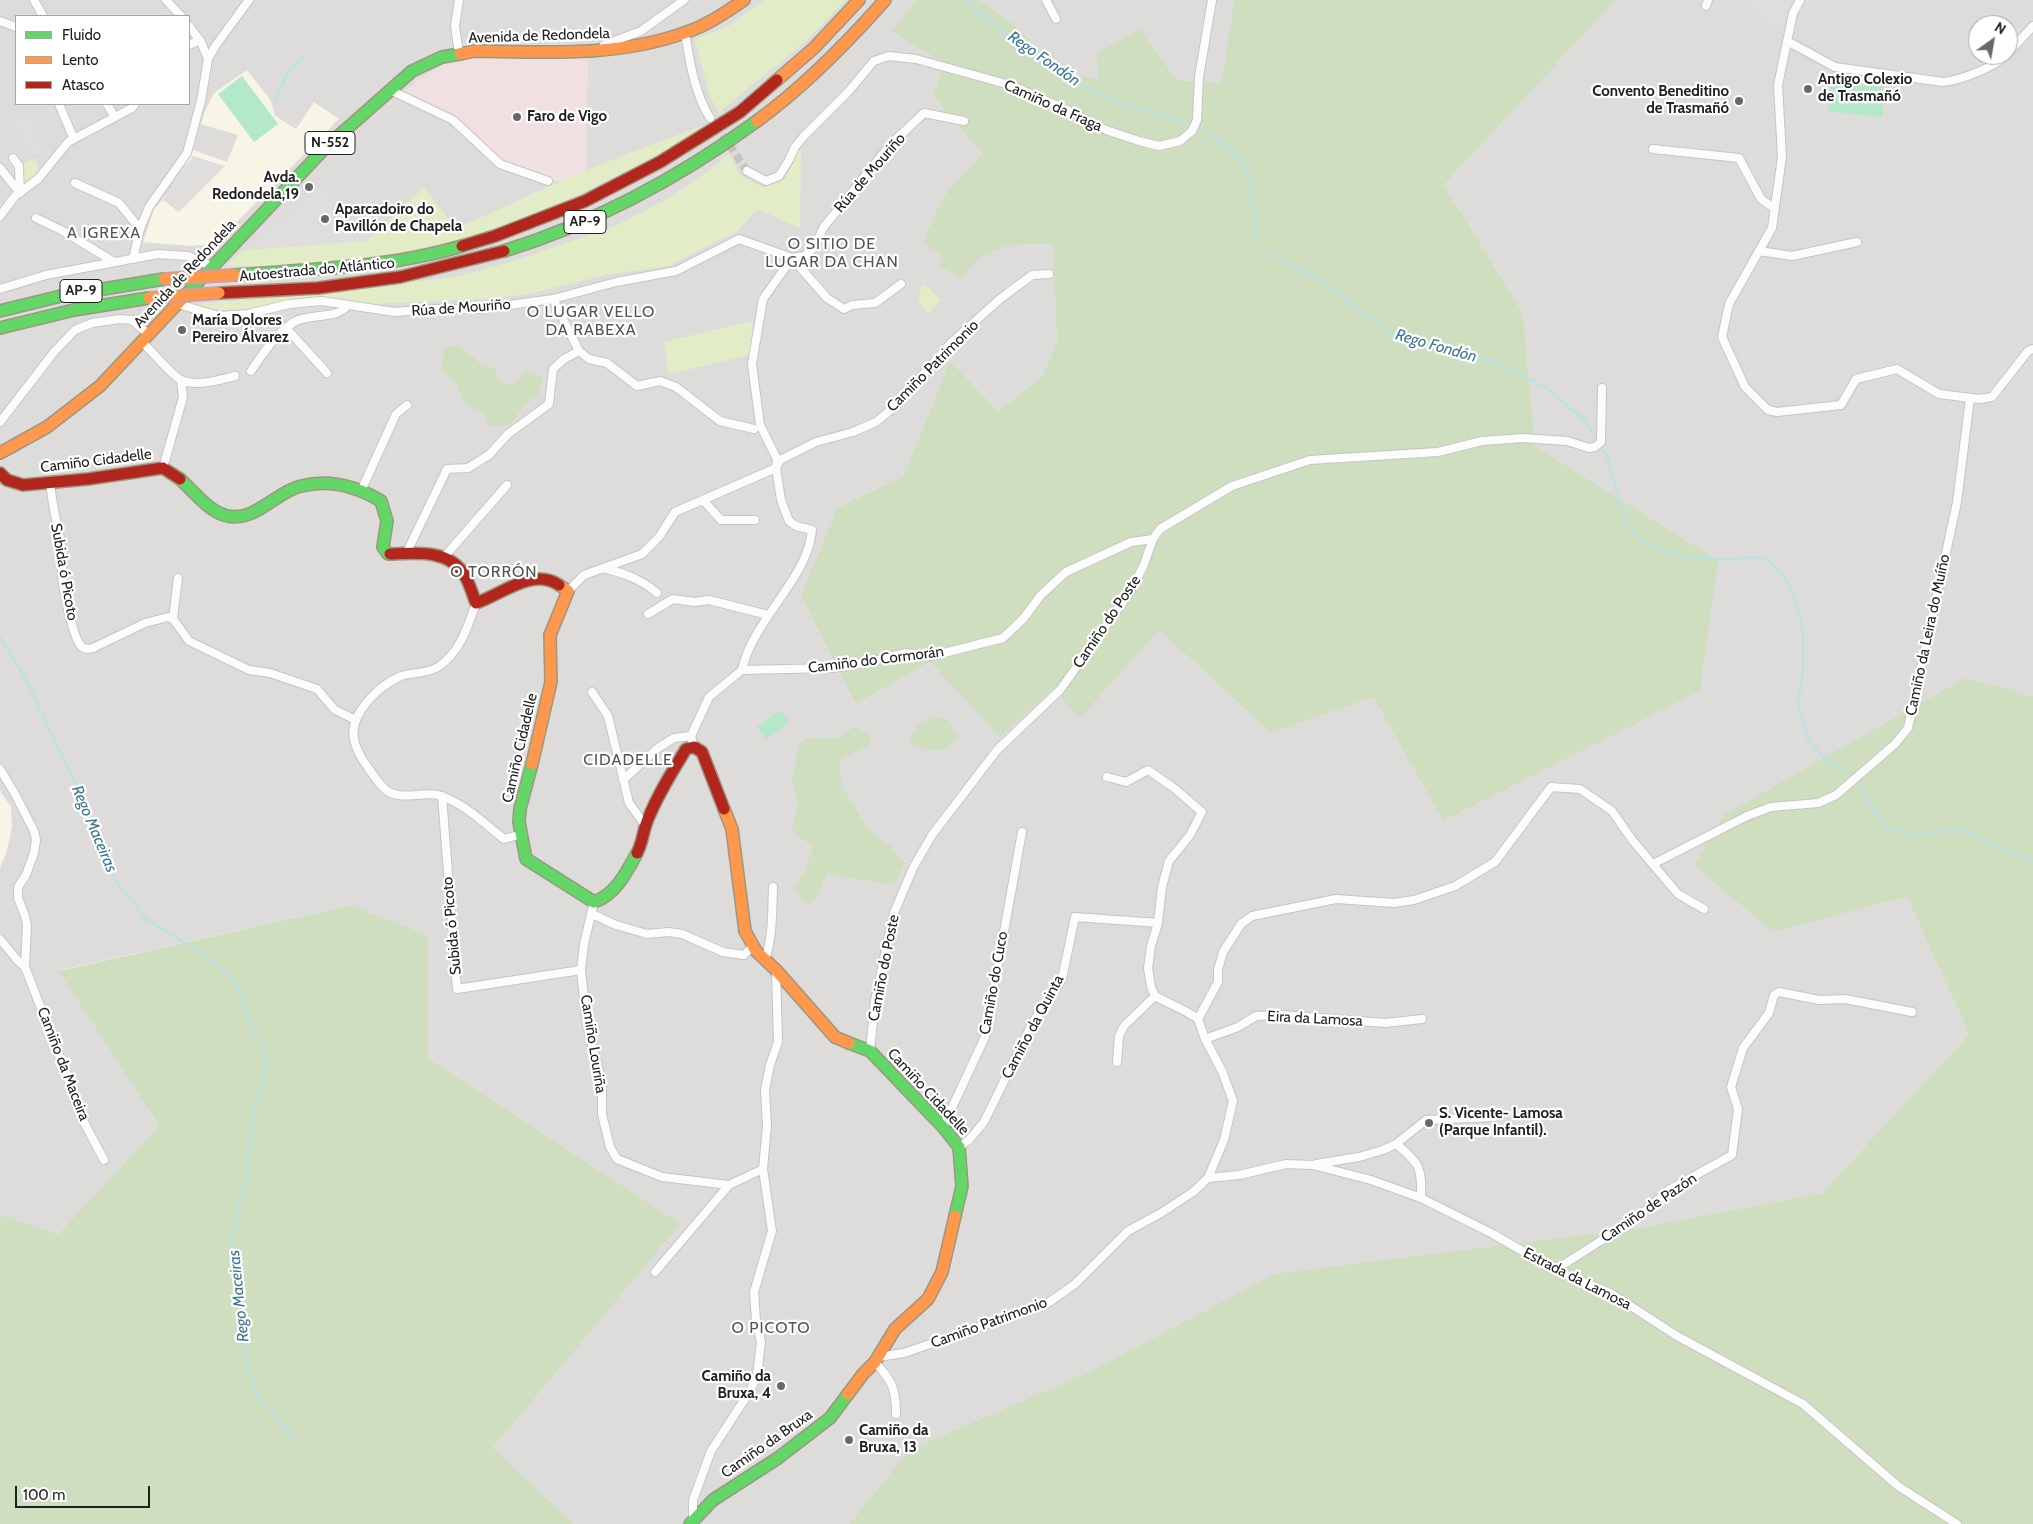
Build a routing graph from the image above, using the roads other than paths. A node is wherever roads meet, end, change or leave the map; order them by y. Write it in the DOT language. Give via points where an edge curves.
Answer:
graph roads {
  1 [pos="34,0"];
  2 [pos="166,0"];
  3 [pos="249,0"];
  4 [pos="459,0"];
  5 [pos="684,0"];
  6 [pos="744,0"];
  7 [pos="859,0"];
  8 [pos="885,0"];
  9 [pos="1046,0"];
  10 [pos="1212,0"];
  11 [pos="1800,0"];
  12 [pos="175,3"];
  13 [pos="43,15"];
  14 [pos="181,15"];
  15 [pos="1056,19"];
  16 [pos="0,21"];
  17 [pos="2033,26"];
  18 [pos="15,27"];
  19 [pos="190,27"];
  20 [pos="684,33"];
  21 [pos="200,40"];
  22 [pos="1787,42"];
  23 [pos="2018,42"];
  24 [pos="190,45"];
  25 [pos="592,51"];
  26 [pos="459,54"];
  27 [pos="208,59"];
  28 [pos="1991,65"];
  29 [pos="390,90"];
  30 [pos="59,105"];
  31 [pos="108,105"];
  32 [pos="134,105"];
  33 [pos="114,116"];
  34 [pos="710,118"];
  35 [pos="964,121"];
  36 [pos="73,137"];
  37 [pos="1653,148"];
  38 [pos="13,158"];
  39 [pos="747,171"];
  40 [pos="1,172"];
  41 [pos="548,181"];
  42 [pos="75,183"];
  43 [pos="20,193"];
  44 [pos="1774,208"];
  45 [pos="0,216"];
  46 [pos="36,218"];
  47 [pos="140,229"];
  48 [pos="1857,242"];
  49 [pos="1759,250"];
  50 [pos="792,258"];
  51 [pos="133,259"];
  52 [pos="114,262"];
  53 [pos="213,267"];
  54 [pos="1049,274"];
  55 [pos="901,284"];
  56 [pos="0,289"];
  57 [pos="553,299"];
  58 [pos="178,304"];
  59 [pos="348,305"];
  60 [pos="0,311"];
  61 [pos="0,328"];
  62 [pos="286,328"];
  63 [pos="145,338"];
  64 [pos="2033,349"];
  65 [pos="578,351"];
  66 [pos="251,371"];
  67 [pos="327,373"];
  68 [pos="235,376"];
  69 [pos="181,380"];
  70 [pos="1602,388"];
  71 [pos="1970,398"];
  72 [pos="407,405"];
  73 [pos="0,422"];
  74 [pos="754,429"];
  75 [pos="0,453"];
  76 [pos="163,468"];
  77 [pos="776,468"];
  78 [pos="0,473"];
  79 [pos="50,482"];
  80 [pos="507,485"];
  81 [pos="361,491"];
  82 [pos="703,500"];
  83 [pos="755,520"];
  84 [pos="1153,539"];
  85 [pos="406,554"];
  86 [pos="445,556"];
  87 [pos="602,568"];
  88 [pos="178,578"];
  89 [pos="568,591"];
  90 [pos="656,593"];
  91 [pos="476,603"];
  92 [pos="648,614"];
  93 [pos="768,615"];
  94 [pos="173,619"];
  95 [pos="742,670"];
  96 [pos="592,692"];
  97 [pos="356,720"];
  98 [pos="693,741"];
  99 [pos="0,769"];
  100 [pos="1107,777"];
  101 [pos="623,780"];
  102 [pos="442,796"];
  103 [pos="646,825"];
  104 [pos="1022,832"];
  105 [pos="523,834"];
  106 [pos="1653,864"];
  107 [pos="773,887"];
  108 [pos="594,902"];
  109 [pos="1704,909"];
  110 [pos="592,914"];
  111 [pos="1158,923"];
  112 [pos="0,939"];
  113 [pos="752,946"];
  114 [pos="765,960"];
  115 [pos="25,966"];
  116 [pos="581,970"];
  117 [pos="776,970"];
  118 [pos="1155,996"];
  119 [pos="1912,1012"];
  120 [pos="1198,1019"];
  121 [pos="1422,1019"];
  122 [pos="1205,1039"];
  123 [pos="870,1051"];
  124 [pos="1117,1062"];
  125 [pos="1494,1117"];
  126 [pos="943,1127"];
  127 [pos="1396,1144"];
  128 [pos="959,1147"];
  129 [pos="104,1160"];
  130 [pos="1313,1165"];
  131 [pos="763,1169"];
  132 [pos="1208,1178"];
  133 [pos="728,1185"];
  134 [pos="1421,1198"];
  135 [pos="1555,1270"];
  136 [pos="655,1272"];
  137 [pos="877,1359"];
  138 [pos="896,1414"];
  139 [pos="692,1521"];
  140 [pos="1957,1524"];
  1 -- 13 [label="street"];
  2 -- 12 [label="street"];
  3 -- 27 [label="street"];
  4 -- 26 [label="street" via="454,26"];
  5 -- 25 [label="street" via="641,31"];
  6 -- 20 [label="main road, Avenida de Redondela / N-552" via="717,18"];
  7 -- 60 [label="main road, Autoestrada do Atlántico / AP-9, bridge" via="814,48 740,112 660,162 585,201 495,236 438,253 374,264 164,280 95,289"];
  8 -- 61 [label="main road, Autoestrada do Atlántico / AP-9, bridge" via="844,46 783,102 718,149 586,222 506,251 400,277 318,288 149,298 95,305"];
  9 -- 15 [label="street"];
  10 -- 39 [label="street, Camiño da Fraga" via="1199,77 1197,120 1192,131 1180,141 1159,146 1138,141 1106,130 1010,86 916,59 888,56 874,61 804,136 779,176 766,181"];
  11 -- 22 [label="street" via="1793,14"];
  12 -- 14 [label="street"];
  16 -- 18 [label="street"];
  17 -- 23 [label="street"];
  19 -- 21 [label="street"];
  20 -- 25 [label="main road, Avenida de Redondela / N-552" via="640,46"];
  20 -- 34 [label="street" via="695,86"];
  21 -- 24 [label="street"];
  21 -- 27 [label="street"];
  22 -- 28 [label="street" via="1834,67 1943,82 1956,81"];
  22 -- 44 [label="street" via="1778,85 1782,157"];
  25 -- 26 [label="main road, Avenida de Redondela / N-552" via="476,51"];
  26 -- 29 [label="main road, Avenida de Redondela / N-552" via="442,57 412,71"];
  27 -- 47 [label="street" via="187,153 149,207"];
  29 -- 41 [label="street" via="453,120 500,164"];
  29 -- 53 [label="main road, Avenida de Redondela / N-552" via="325,148"];
  30 -- 36 [label="street"];
  31 -- 33 [label="street"];
  32 -- 33 [label="street"];
  33 -- 36 [label="street"];
  35 -- 50 [label="street, Rúa de Mouriño" via="924,113 890,145 823,228 815,247 804,256"];
  36 -- 43 [label="street" via="38,179"];
  37 -- 44 [label="street" via="1739,158 1761,199"];
  38 -- 43 [label="street" via="19,166"];
  40 -- 43 [label="street"];
  42 -- 47 [label="street" via="119,203"];
  43 -- 45 [label="street"];
  44 -- 49 [label="street" via="1772,228"];
  46 -- 52 [label="street"];
  47 -- 51 [label="street"];
  48 -- 49 [label="street" via="1792,256"];
  49 -- 71 [label="street" via="1729,304 1722,337 1745,387 1768,410 1777,412 1841,405 1856,378 1897,369 1938,394"];
  50 -- 55 [label="street" via="827,298 844,309 875,302"];
  50 -- 57 [label="street, Rúa de Mouriño" via="739,239 676,271 616,282"];
  50 -- 77 [label="street" via="763,299 752,364 760,425 775,451"];
  51 -- 52 [label="street"];
  51 -- 53 [label="street" via="174,254 188,256"];
  52 -- 56 [label="street" via="46,275"];
  53 -- 58 [label="main road, Avenida de Redondela / N-552"];
  54 -- 77 [label="street, Camiño Patrimonio" via="1032,275 1000,299 952,342 876,422 816,442 780,460"];
  57 -- 59 [label="street, Rúa de Mouriño" via="481,309 395,312"];
  57 -- 65 [label="street"];
  58 -- 59 [label="street, Rúa de Mouriño" via="219,316 248,314 289,304 322,302"];
  58 -- 63 [label="main road, Avenida de Redondela / N-552"];
  59 -- 62 [label="street" via="345,310 296,320"];
  62 -- 66 [label="street"];
  62 -- 67 [label="street"];
  63 -- 69 [label="street"];
  63 -- 73 [label="street" via="132,320 92,323 75,330"];
  63 -- 75 [label="main road, Avenida de Redondela / N-552" via="93,392 47,427"];
  64 -- 71 [label="street" via="2028,351 1992,398"];
  65 -- 74 [label="street" via="589,360 607,363 637,386 660,382 668,384 720,421"];
  65 -- 85 [label="street" via="553,369 549,404 508,434 489,455 468,468 446,469"];
  68 -- 69 [label="street" via="214,381"];
  69 -- 76 [label="street" via="184,397"];
  70 -- 84 [label="street, Camiño do Poste" via="1601,442 1595,447 1524,438 1482,441 1438,452 1310,460 1232,486 1160,529"];
  71 -- 106 [label="street, Camiño da Leira do Muíño" via="1957,502 1908,728 1896,744 1836,796 1818,803 1771,807"];
  72 -- 81 [label="street" via="396,414"];
  76 -- 79 [label="main road, Camiño Cidadelle"];
  76 -- 81 [label="main road, Camiño Cidadelle" via="215,511 226,516 243,517 299,486 328,482"];
  77 -- 82 [label="street, Camiño Patrimonio"];
  77 -- 93 [label="street" via="781,500 789,521 812,530 805,558"];
  78 -- 79 [label="main road, Camiño Cidadelle" via="7,480 23,485"];
  79 -- 94 [label="street, Subida ó Picoto" via="68,606 82,647 93,648 164,617"];
  80 -- 86 [label="street"];
  81 -- 85 [label="main road, Camiño Cidadelle" via="381,501 386,521 382,547 388,554"];
  82 -- 83 [label="street" via="722,520"];
  82 -- 87 [label="street, Camiño Patrimonio" via="674,512 659,537 642,554"];
  84 -- 95 [label="street, Camiño do Cormorán" via="1131,542 1066,572 1003,638 932,656 904,654 833,668"];
  84 -- 123 [label="street, Camiño do Poste" via="1128,595 1060,690 998,750 932,835 913,868 892,923 875,1000"];
  85 -- 86 [label="main road, Camiño Cidadelle"];
  86 -- 91 [label="main road" via="462,571"];
  87 -- 89 [label="street, Camiño Patrimonio" via="584,575"];
  87 -- 90 [label="street" via="632,577"];
  88 -- 94 [label="street"];
  89 -- 91 [label="main road" via="557,582 539,578"];
  89 -- 105 [label="main road, Camiño Cidadelle" via="550,635 551,682 520,810"];
  91 -- 97 [label="street" via="465,634 453,654 438,668 402,676 382,687"];
  92 -- 93 [label="street" via="673,599 709,600"];
  93 -- 95 [label="street" via="745,657"];
  94 -- 97 [label="street" via="189,641 249,670 270,673 316,688 335,710"];
  95 -- 98 [label="street" via="709,697"];
  96 -- 101 [label="street" via="608,716"];
  97 -- 102 [label="street" via="354,738 359,754 388,792 402,796 430,793"];
  98 -- 101 [label="street" via="674,738"];
  98 -- 103 [label="main road" via="658,794"];
  98 -- 113 [label="main road, Camiño Cidadelle" via="702,752 732,829 745,931"];
  99 -- 115 [label="street" via="36,840 26,875 18,887 18,898 27,925"];
  100 -- 111 [label="street" via="1126,782 1148,770 1202,812 1190,835 1169,861"];
  101 -- 103 [label="street" via="629,803"];
  102 -- 105 [label="street" via="456,802 504,839"];
  102 -- 116 [label="street, Subida ó Picoto" via="457,989"];
  103 -- 108 [label="main road" via="641,845 622,879 603,899"];
  104 -- 126 [label="street, Camiño do Cuco" via="985,1037"];
  105 -- 108 [label="main road, Camiño Cidadelle" via="526,859"];
  106 -- 109 [label="street" via="1678,894"];
  106 -- 120 [label="street" via="1612,811 1580,789 1551,787 1494,862 1455,886 1394,903 1336,899 1252,916 1240,924 1223,952 1218,982"];
  107 -- 114 [label="street" via="771,932"];
  108 -- 110 [label="street, Camiño Louriña"];
  110 -- 113 [label="street" via="616,926 647,934 682,934 723,952 744,955"];
  110 -- 116 [label="street, Camiño Louriña"];
  111 -- 118 [label="street" via="1148,968"];
  111 -- 128 [label="street, Camiño da Quinta" via="1075,917 1062,978 1033,1022 984,1122"];
  112 -- 115 [label="street"];
  113 -- 114 [label="main road, Camiño Cidadelle"];
  114 -- 117 [label="main road, Camiño Cidadelle"];
  115 -- 129 [label="street, Camiño da Maceira" via="80,1116"];
  116 -- 133 [label="street, Camiño Louriña" via="587,1025 602,1083 602,1114 610,1147 617,1159 662,1177"];
  117 -- 123 [label="main road, Camiño Cidadelle" via="835,1037"];
  117 -- 131 [label="street" via="778,1042 765,1090 767,1126"];
  118 -- 120 [label="street"];
  118 -- 124 [label="street" via="1124,1026 1119,1036"];
  119 -- 135 [label="street, Camiño de Pazón" via="1845,999 1820,1000 1779,992 1774,995 1769,1013 1743,1048 1731,1087 1738,1109 1732,1154 1669,1190 1638,1217"];
  120 -- 122 [label="street"];
  121 -- 122 [label="street, Eira da Lamosa" via="1385,1023 1256,1016 1238,1027"];
  122 -- 132 [label="street, Camiño Patrimonio" via="1233,1101 1224,1140"];
  123 -- 126 [label="main road, Camiño Cidadelle"];
  125 -- 127 [label="street" via="1426,1120"];
  126 -- 128 [label="main road, Camiño Cidadelle"];
  127 -- 130 [label="street" via="1359,1157"];
  127 -- 134 [label="street" via="1414,1158 1422,1175"];
  128 -- 137 [label="main road, Camiño Cidadelle" via="962,1186 942,1272 928,1299 896,1329"];
  130 -- 132 [label="street, Estrada da Lamosa" via="1286,1164"];
  130 -- 134 [label="street, Estrada da Lamosa" via="1371,1180"];
  131 -- 133 [label="street"];
  131 -- 139 [label="street" via="772,1231 754,1292 761,1342 757,1376 711,1451 692,1500"];
  132 -- 137 [label="street, Camiño Patrimonio" via="1193,1192 1128,1231 1075,1284 1048,1304 904,1353"];
  133 -- 136 [label="street"];
  134 -- 135 [label="street, Estrada da Lamosa"];
  135 -- 140 [label="street, Estrada da Lamosa" via="1612,1294 1677,1336 1803,1404 1898,1486"];
  137 -- 138 [label="street" via="896,1394"];
  137 -- 139 [label="main road, Camiño da Bruxa" via="830,1418 778,1458 713,1500"];
}
